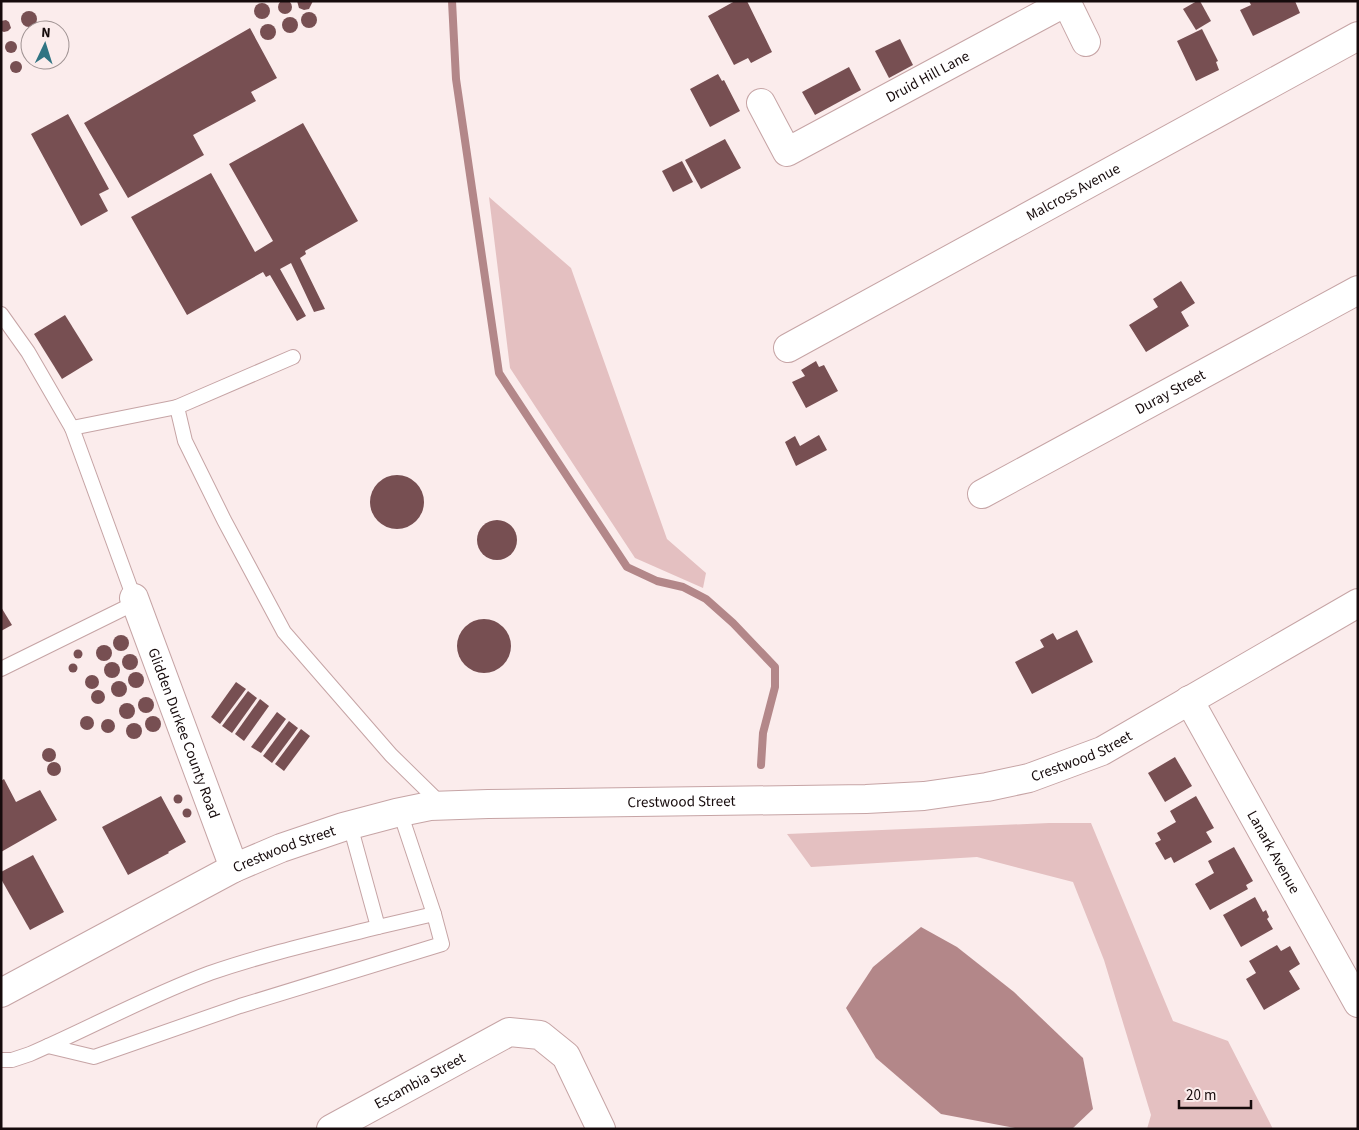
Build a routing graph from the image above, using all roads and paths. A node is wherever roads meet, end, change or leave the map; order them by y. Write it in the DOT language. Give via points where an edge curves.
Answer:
graph roads {
  1 [pos="1067,2"];
  2 [pos="1358,36"];
  3 [pos="1086,42"];
  4 [pos="761,103"];
  5 [pos="1358,290"];
  6 [pos="1,314"];
  7 [pos="788,348"];
  8 [pos="293,357"];
  9 [pos="177,407"];
  10 [pos="72,428"];
  11 [pos="982,494"];
  12 [pos="135,600"];
  13 [pos="1358,602"];
  14 [pos="1,669"];
  15 [pos="1189,700"];
  16 [pos="442,806"];
  17 [pos="400,812"];
  18 [pos="350,825"];
  19 [pos="234,868"];
  20 [pos="434,914"];
  21 [pos="378,927"];
  22 [pos="1,993"];
  23 [pos="1358,1003"];
  24 [pos="48,1046"];
  25 [pos="1,1060"];
  26 [pos="332,1129"];
  27 [pos="601,1129"];
  1 -- 3 [label="street"];
  1 -- 4 [label="street, Druid Hill Lane" via="787,152"];
  2 -- 7 [label="street, Malcross Avenue"];
  5 -- 11 [label="street, Duray Street"];
  6 -- 10 [label="lane" via="28,352"];
  8 -- 9 [label="lane"];
  9 -- 10 [label="lane"];
  9 -- 16 [label="lane" via="186,441 284,632 392,755"];
  10 -- 12 [label="lane"];
  12 -- 14 [label="lane"];
  12 -- 19 [label="street, Glidden Durkee County Road"];
  13 -- 15 [label="street, Crestwood Street"];
  15 -- 16 [label="street, Crestwood Street" via="1102,751 1029,778 987,787 866,799"];
  15 -- 23 [label="street, Lanark Avenue"];
  16 -- 17 [label="street, Crestwood Street"];
  17 -- 18 [label="street, Crestwood Street"];
  17 -- 20 [label="lane"];
  18 -- 19 [label="street, Crestwood Street"];
  18 -- 21 [label="lane"];
  19 -- 22 [label="street, Crestwood Street"];
  20 -- 21 [label="lane"];
  20 -- 24 [label="lane" via="442,944 240,1006 94,1058"];
  21 -- 24 [label="lane" via="264,956 210,974"];
  24 -- 25 [label="lane" via="12,1060"];
  26 -- 27 [label="street, Escambia Street" via="509,1032 540,1035 566,1056"];
}
